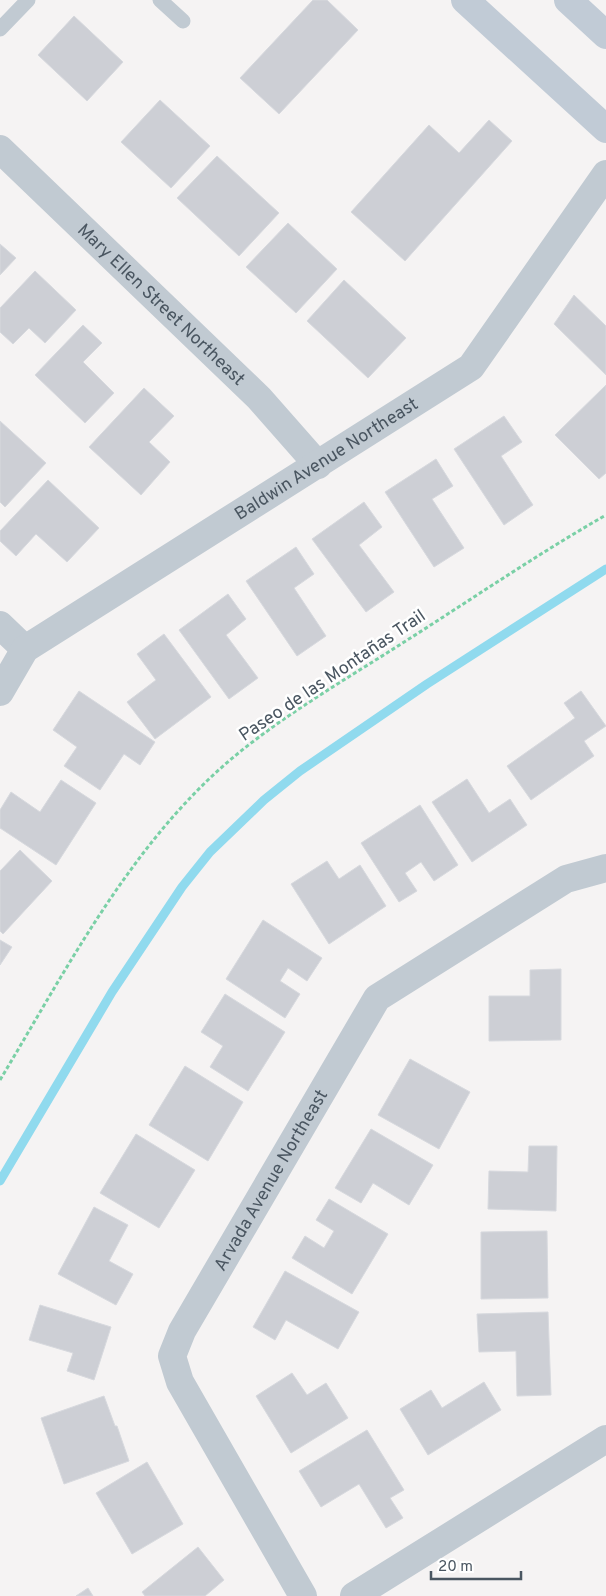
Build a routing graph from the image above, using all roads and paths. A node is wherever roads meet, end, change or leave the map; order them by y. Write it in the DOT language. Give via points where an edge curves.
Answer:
graph roads {
  1 [pos="28,0"];
  2 [pos="160,0"];
  3 [pos="464,0"];
  4 [pos="568,0"];
  5 [pos="183,21"];
  6 [pos="0,30"];
  7 [pos="606,35"];
  8 [pos="606,129"];
  9 [pos="0,149"];
  10 [pos="606,174"];
  11 [pos="318,465"];
  12 [pos="606,515"];
  13 [pos="0,625"];
  14 [pos="25,649"];
  15 [pos="0,692"];
  16 [pos="606,868"];
  17 [pos="0,1080"];
  18 [pos="606,1439"];
  19 [pos="303,1596"];
  20 [pos="354,1596"];
  1 -- 6 [label="lane"];
  2 -- 5 [label="lane"];
  3 -- 8 [label="main road"];
  4 -- 7 [label="main road"];
  9 -- 11 [label="street, Mary Ellen Street Northeast" via="259,398"];
  10 -- 11 [label="street, Baldwin Avenue Northeast" via="471,366"];
  11 -- 14 [label="street, Baldwin Avenue Northeast"];
  12 -- 17 [label="path, Paseo de las Montañas Trail" via="315,699 252,743 210,778 124,878"];
  13 -- 14 [label="street"];
  14 -- 15 [label="street, Baldwin Avenue Northeast"];
  16 -- 19 [label="street, Arvada Avenue Northeast" via="566,879 378,998 182,1331 172,1356 180,1382"];
  18 -- 20 [label="street"];
}
